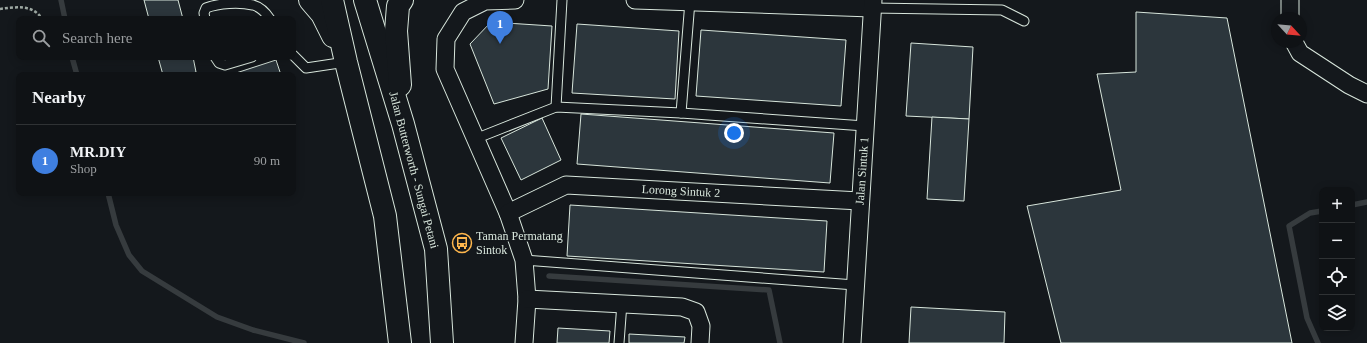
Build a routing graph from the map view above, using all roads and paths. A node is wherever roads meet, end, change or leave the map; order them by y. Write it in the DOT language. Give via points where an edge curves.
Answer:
graph roads {
  1 [pos="310,0"];
  2 [pos="332,0"];
  3 [pos="365,0"];
  4 [pos="402,0"];
  5 [pos="514,0"];
  6 [pos="562,0"];
  7 [pos="635,0"];
  8 [pos="1003,0"];
  9 [pos="1290,0"];
  10 [pos="690,1"];
  11 [pos="205,4"];
  12 [pos="872,4"];
  13 [pos="0,9"];
  14 [pos="1002,10"];
  15 [pos="1290,12"];
  16 [pos="40,16"];
  17 [pos="204,16"];
  18 [pos="268,16"];
  19 [pos="1024,21"];
  20 [pos="1297,48"];
  21 [pos="296,58"];
  22 [pos="217,60"];
  23 [pos="242,60"];
  24 [pos="346,62"];
  25 [pos="1367,94"];
  26 [pos="556,107"];
  27 [pos="681,113"];
  28 [pos="403,124"];
  29 [pos="865,126"];
  30 [pos="475,139"];
  31 [pos="860,202"];
  32 [pos="508,213"];
  33 [pos="524,260"];
  34 [pos="855,285"];
  35 [pos="527,299"];
  36 [pos="622,303"];
  37 [pos="400,343"];
  38 [pos="442,343"];
  39 [pos="524,343"];
  40 [pos="619,343"];
  41 [pos="700,343"];
  42 [pos="852,343"];
  1 -- 24 [label="highway" via="322,14"];
  2 -- 24 [label="highway"];
  3 -- 28 [label="highway, Jalan Butterworth - Sungai Petani"];
  4 -- 28 [label="highway" via="398,6 396,31"];
  5 -- 30 [label="street" via="485,1 463,12 446,39 445,69"];
  6 -- 26 [label="lane"];
  7 -- 10 [label="street"];
  8 -- 14 [label="lane"];
  9 -- 15 [label="street"];
  10 -- 12 [label="street"];
  10 -- 27 [label="lane"];
  11 -- 17 [label="lane"];
  11 -- 18 [label="lane" via="253,5"];
  12 -- 14 [label="lane"];
  12 -- 29 [label="street, Jalan Sintuk 1"];
  13 -- 16 [label="path" via="22,6"];
  14 -- 19 [label="lane"];
  20 -- 25 [label="street" via="1300,53"];
  21 -- 24 [label="lane" via="306,68"];
  22 -- 23 [label="lane" via="225,65"];
  24 -- 37 [label="highway" via="385,216"];
  26 -- 27 [label="lane"];
  26 -- 30 [label="lane"];
  27 -- 29 [label="lane"];
  28 -- 38 [label="highway, Jalan Butterworth - Sungai Petani" via="436,249"];
  29 -- 31 [label="street, Jalan Sintuk 1"];
  30 -- 32 [label="street"];
  31 -- 32 [label="street, Lorong Sintuk 2" via="566,185"];
  31 -- 34 [label="street, Jalan Sintuk 1"];
  32 -- 33 [label="street"];
  33 -- 34 [label="lane"];
  33 -- 35 [label="street"];
  34 -- 42 [label="street, Jalan Sintuk 1"];
  35 -- 36 [label="street"];
  35 -- 39 [label="street"];
  36 -- 40 [label="lane"];
  36 -- 41 [label="street" via="682,307 696,312 701,326"];
}
